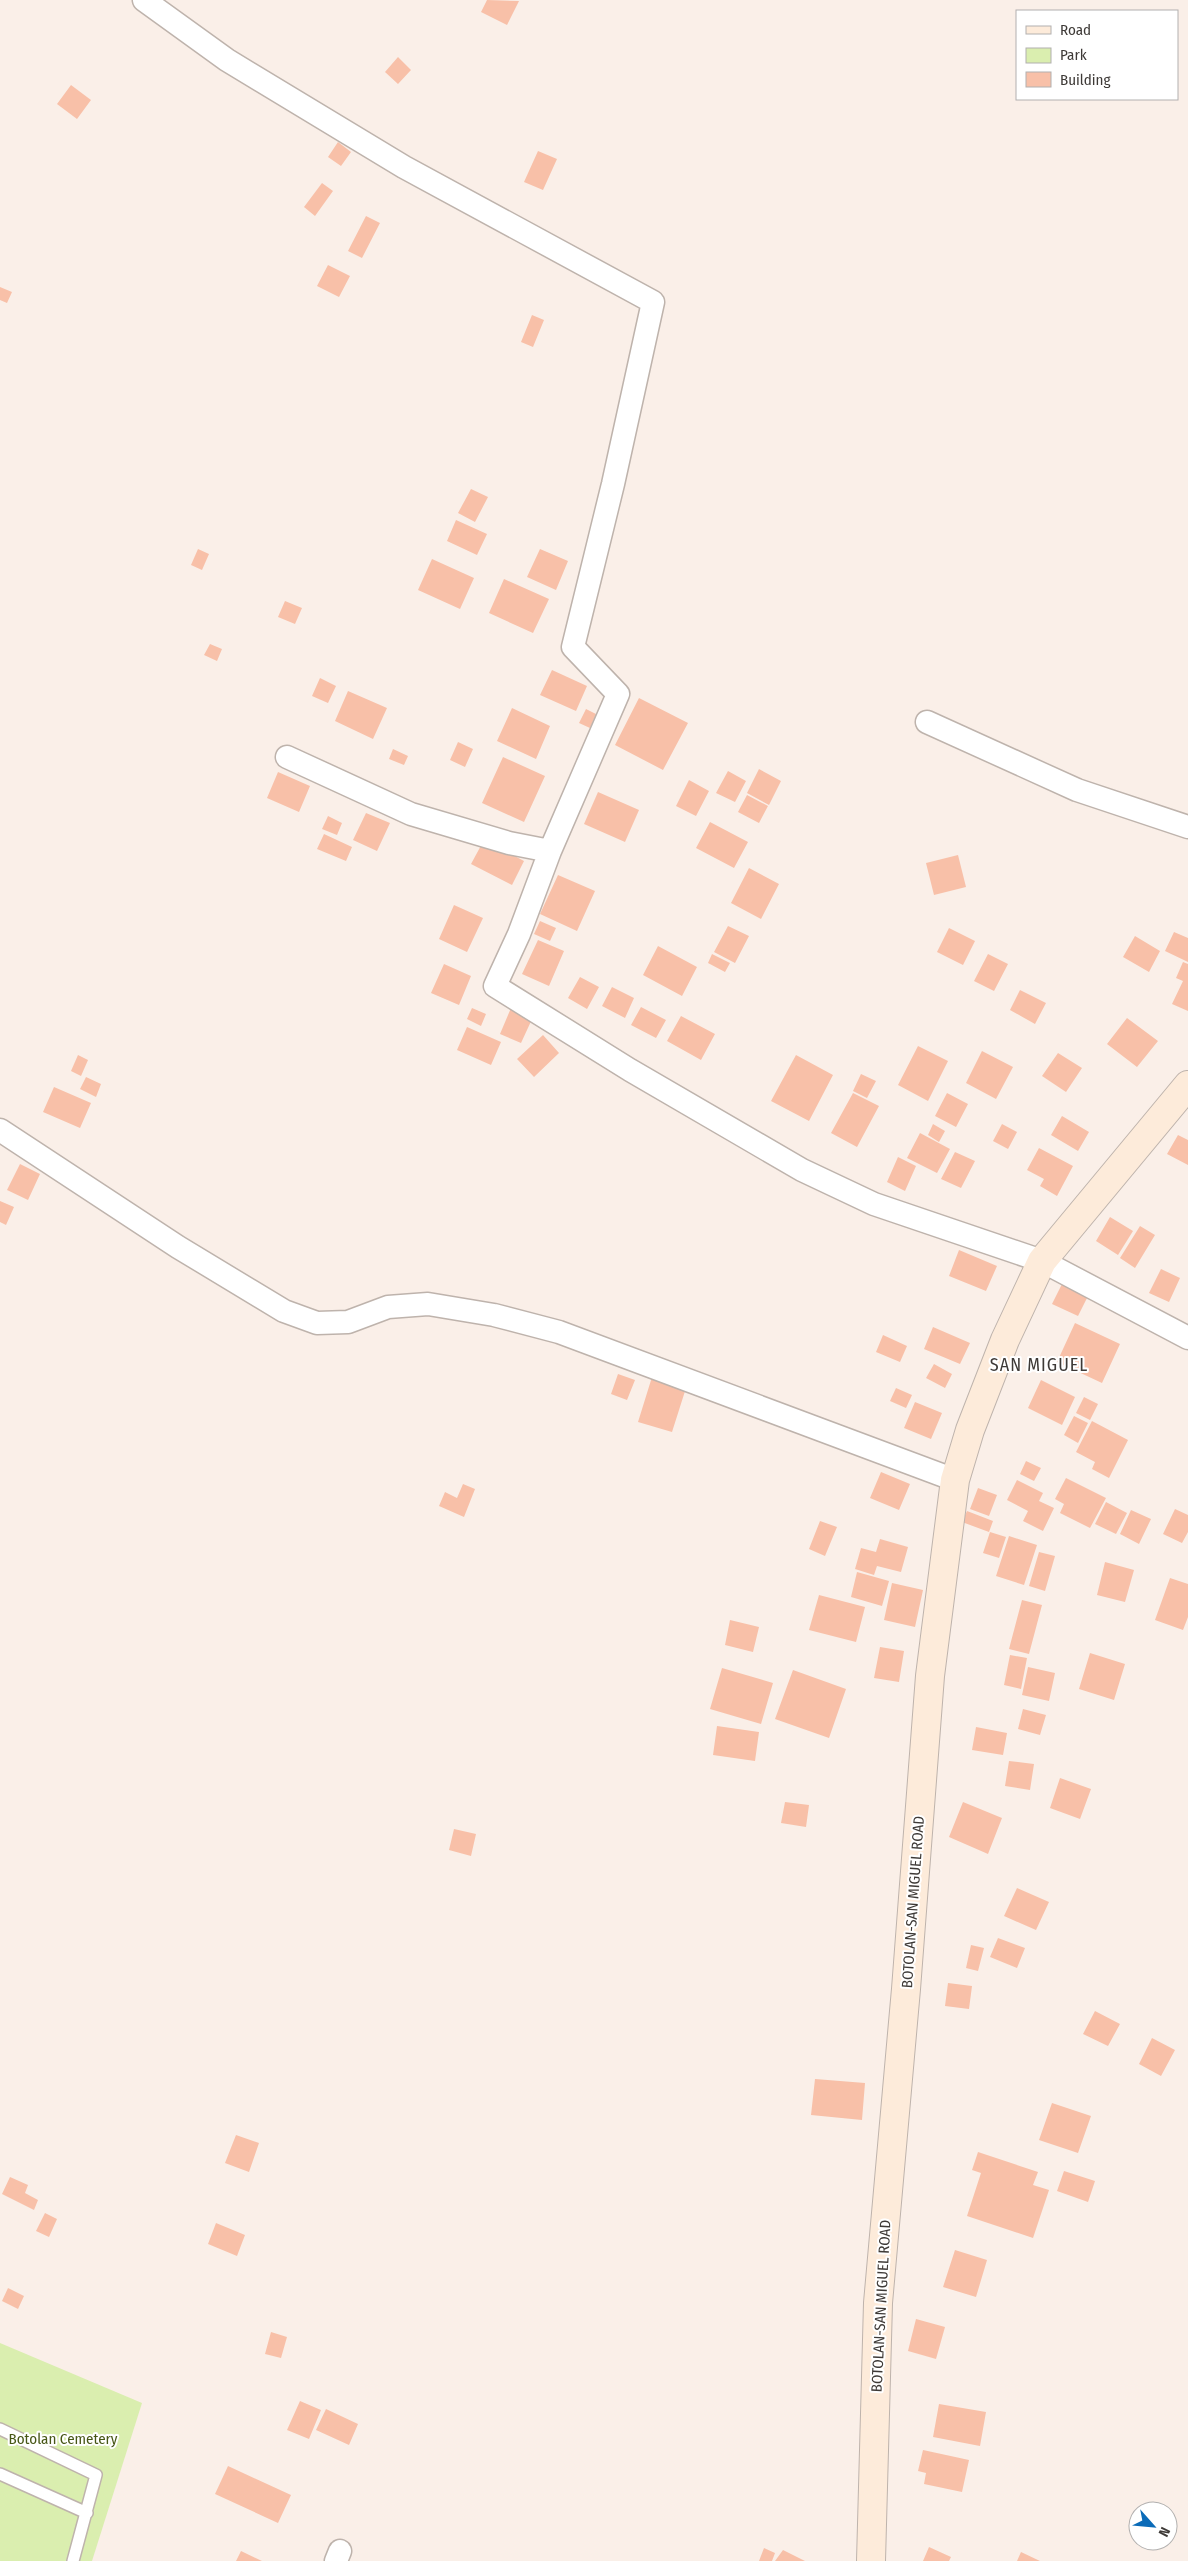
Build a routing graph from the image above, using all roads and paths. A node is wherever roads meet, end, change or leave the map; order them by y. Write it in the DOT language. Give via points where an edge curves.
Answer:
graph roads {
  1 [pos="144,0"];
  2 [pos="926,722"];
  3 [pos="287,757"];
  4 [pos="1188,827"];
  5 [pos="550,851"];
  6 [pos="1188,1085"];
  7 [pos="0,1130"];
  8 [pos="1042,1261"];
  9 [pos="1188,1338"];
  10 [pos="955,1480"];
  11 [pos="0,2429"];
  12 [pos="0,2474"];
  13 [pos="87,2513"];
  14 [pos="72,2561"];
  15 [pos="871,2561"];
  1 -- 5 [label="street" via="227,60 404,167 653,302 573,647 618,694"];
  2 -- 4 [label="street" via="1077,790"];
  3 -- 5 [label="street" via="411,814 500,841"];
  5 -- 8 [label="street" via="519,934 495,986 630,1070 802,1170 874,1204"];
  6 -- 8 [label="main road, BOTOLAN-SAN MIGUEL ROAD"];
  7 -- 10 [label="street" via="194,1257 284,1311 316,1323 348,1322 388,1307 428,1304 494,1315 559,1332"];
  8 -- 9 [label="street"];
  8 -- 10 [label="main road, BOTOLAN-SAN MIGUEL ROAD" via="1005,1340"];
  10 -- 15 [label="main road, BOTOLAN-SAN MIGUEL ROAD" via="930,1676 878,2303"];
  11 -- 13 [label="lane" via="96,2476"];
  12 -- 13 [label="lane"];
  13 -- 14 [label="lane"];
}
